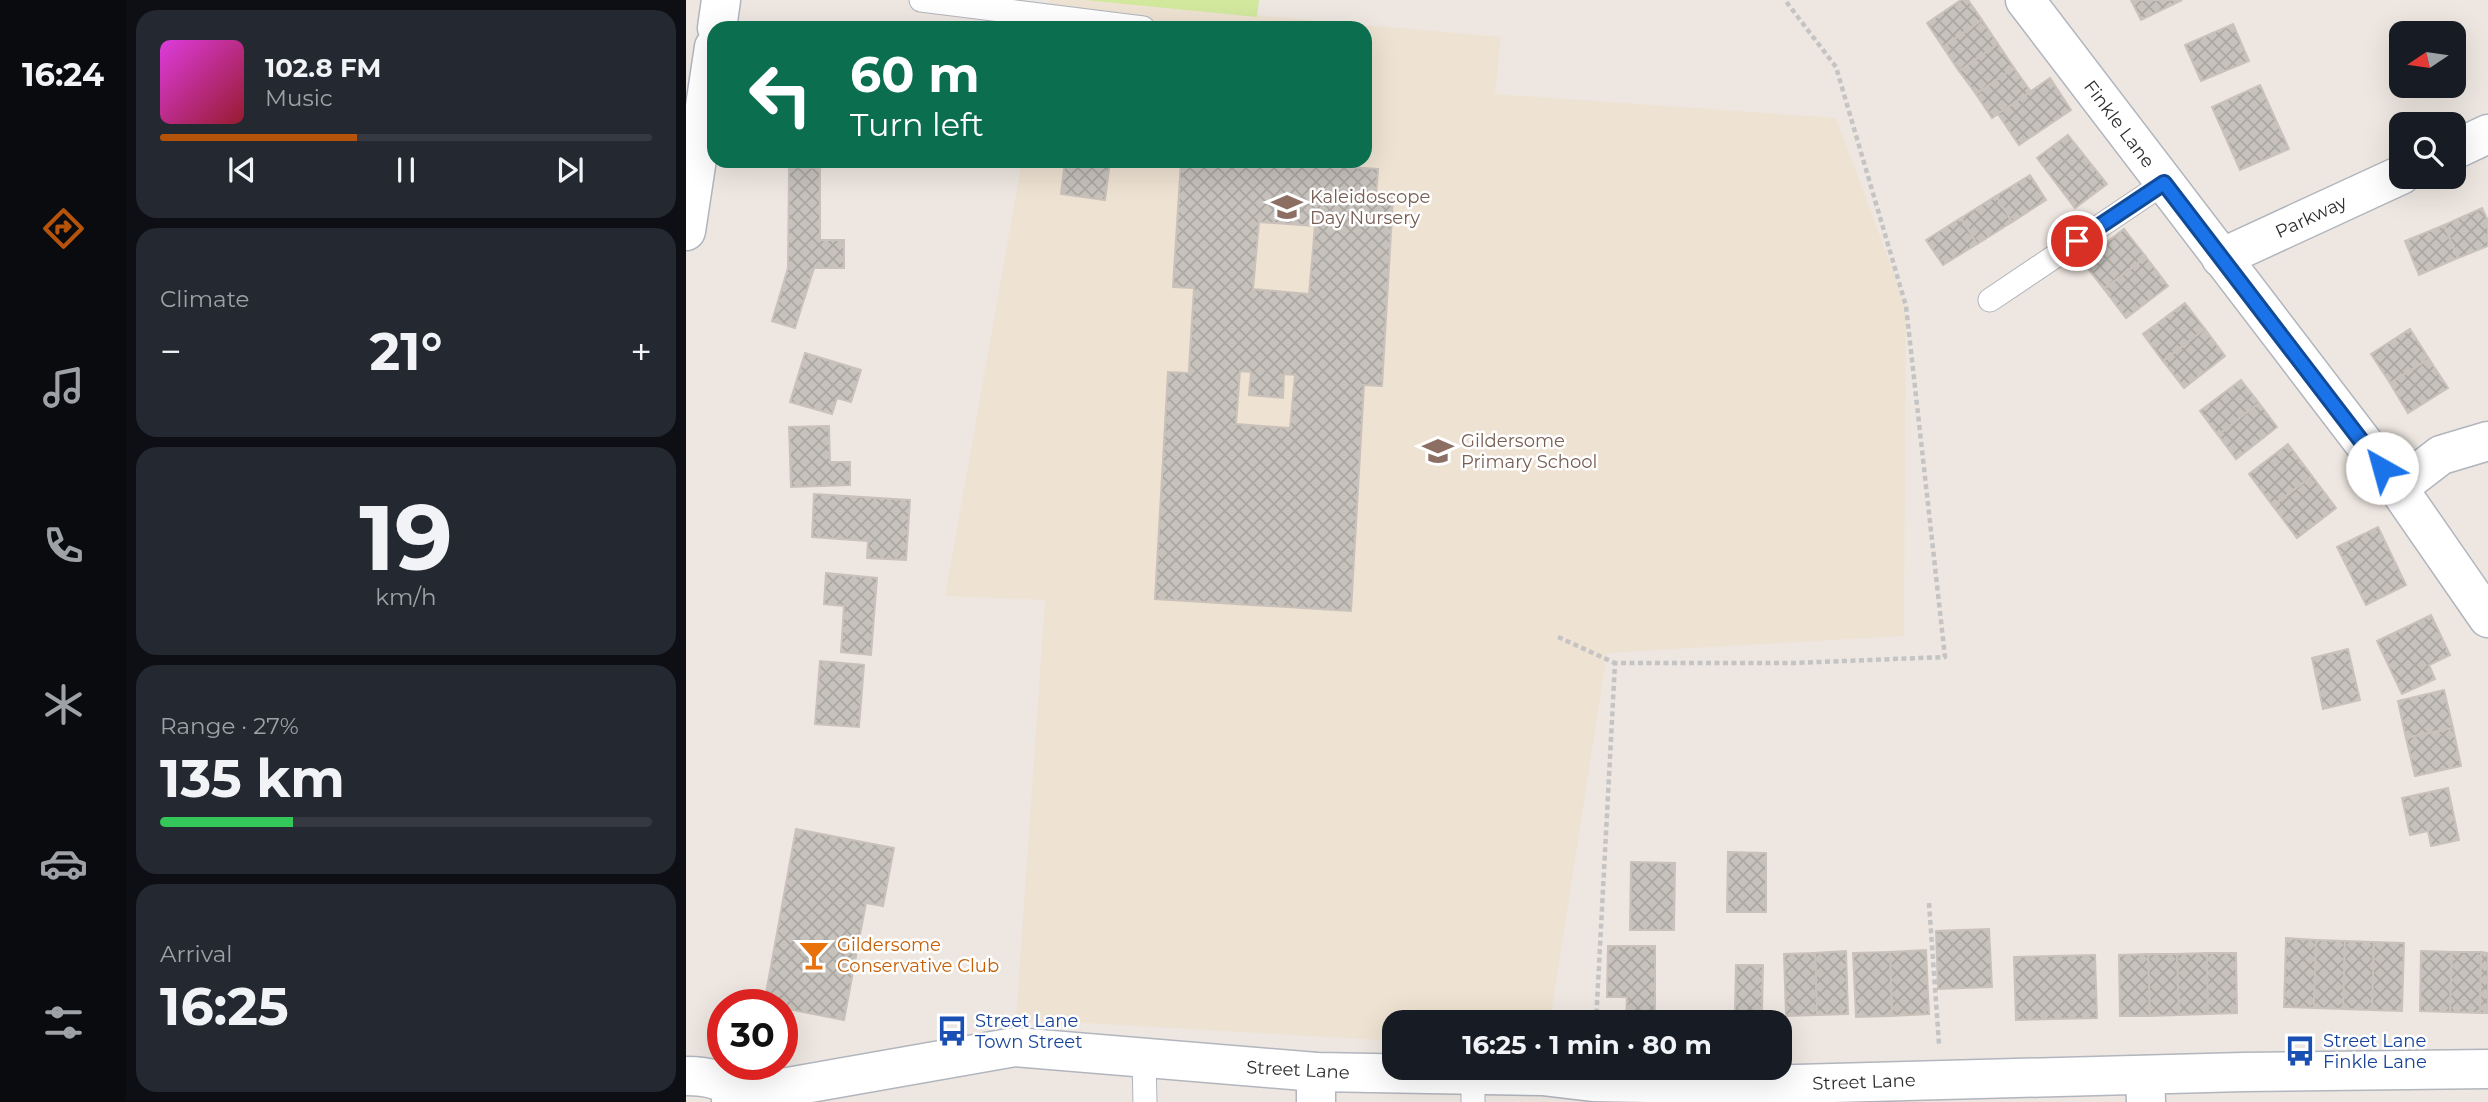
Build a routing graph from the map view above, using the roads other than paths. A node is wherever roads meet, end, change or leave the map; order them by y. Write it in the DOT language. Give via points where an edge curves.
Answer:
graph roads {
  1 [pos="721,0"];
  2 [pos="921,0"];
  3 [pos="2025,0"];
  4 [pos="718,21"];
  5 [pos="1088,21"];
  6 [pos="707,93"];
  7 [pos="2488,134"];
  8 [pos="2466,144"];
  9 [pos="2389,181"];
  10 [pos="2164,183"];
  11 [pos="686,231"];
  12 [pos="2221,258"];
  13 [pos="1990,300"];
  14 [pos="2488,441"];
  15 [pos="2398,488"];
  16 [pos="2488,618"];
  17 [pos="1144,1059"];
  18 [pos="2488,1069"];
  19 [pos="686,1076"];
  20 [pos="1316,1087"];
  21 [pos="1473,1088"];
  22 [pos="2146,1089"];
  23 [pos="1667,1093"];
  24 [pos="1759,1093"];
  25 [pos="737,1099"];
  26 [pos="1145,1102"];
  1 -- 4 [label="street"];
  2 -- 5 [label="lane"];
  3 -- 10 [label="street, Finkle Lane"];
  6 -- 11 [label="street"];
  7 -- 8 [label="street"];
  9 -- 12 [label="street, Parkway"];
  10 -- 12 [label="street, Finkle Lane"];
  10 -- 13 [label="lane"];
  12 -- 15 [label="street, Finkle Lane"];
  14 -- 15 [label="street" via="2441,455"];
  15 -- 16 [label="street, Finkle Lane"];
  17 -- 20 [label="street, Street Lane"];
  17 -- 25 [label="street, Street Lane" via="1015,1047"];
  17 -- 26 [label="lane"];
  18 -- 22 [label="street, Street Lane"];
  19 -- 25 [label="street, Street Lane" via="726,1082"];
  20 -- 21 [label="street, Street Lane"];
  21 -- 23 [label="street, Street Lane" via="1542,1076"];
  22 -- 24 [label="street, Street Lane" via="1942,1079"];
  23 -- 24 [label="street, Street Lane"];
}
